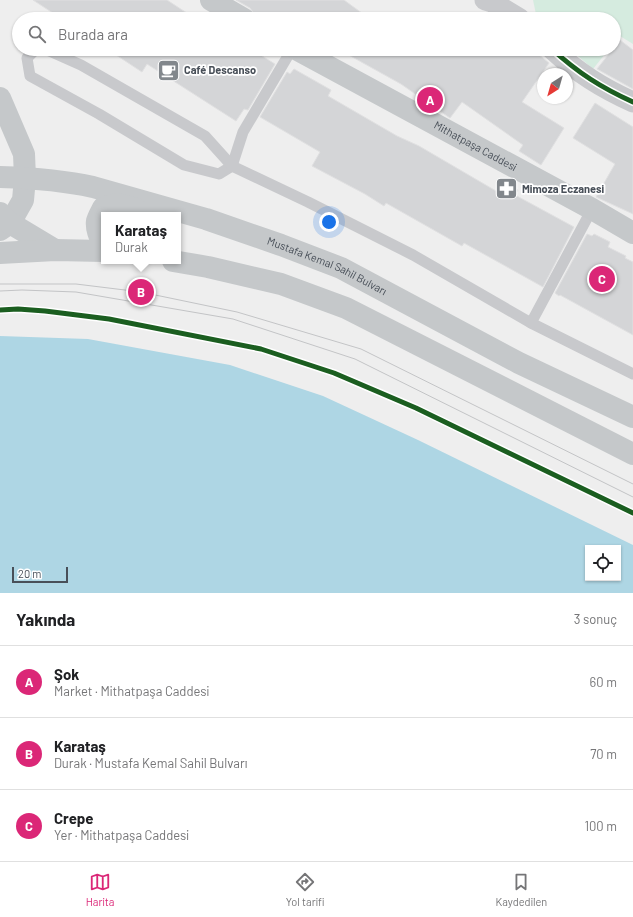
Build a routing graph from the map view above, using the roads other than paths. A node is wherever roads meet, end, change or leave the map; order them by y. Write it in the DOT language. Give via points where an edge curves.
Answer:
graph roads {
  1 [pos="211,0"];
  2 [pos="485,0"];
  3 [pos="232,12"];
  4 [pos="508,12"];
  5 [pos="29,56"];
  6 [pos="60,56"];
  7 [pos="288,56"];
  8 [pos="309,56"];
  9 [pos="559,56"];
  10 [pos="0,98"];
  11 [pos="633,102"];
  12 [pos="232,166"];
  13 [pos="0,177"];
  14 [pos="25,178"];
  15 [pos="592,209"];
  16 [pos="101,212"];
  17 [pos="101,212"];
  18 [pos="151,212"];
  19 [pos="181,218"];
  20 [pos="206,219"];
  21 [pos="3,222"];
  22 [pos="633,233"];
  23 [pos="101,238"];
  24 [pos="54,250"];
  25 [pos="101,251"];
  26 [pos="0,253"];
  27 [pos="181,262"];
  28 [pos="531,322"];
  29 [pos="633,374"];
  30 [pos="633,417"];
  31 [pos="633,454"];
  1 -- 3 [label="main road"];
  2 -- 4 [label="street"];
  5 -- 12 [label="lane" via="27,58 30,76 184,165 219,174"];
  6 -- 12 [label="lane" via="81,65 205,136"];
  7 -- 12 [label="lane" via="242,132"];
  8 -- 15 [label="main road, Mithatpaşa Caddesi"];
  9 -- 11 [label="street" via="571,67 609,91"];
  10 -- 14 [label="main road" via="24,154"];
  12 -- 28 [label="lane" via="413,255"];
  13 -- 14 [label="main road, Mustafa Kemal Sahil Bulvarı"];
  14 -- 20 [label="main road, Mustafa Kemal Sahil Bulvarı" via="93,187"];
  14 -- 21 [label="main road" via="23,200"];
  15 -- 22 [label="main road, Mithatpaşa Caddesi"];
  15 -- 28 [label="lane"];
  16 -- 18 [label="main road" via="103,208 116,204"];
  17 -- 23 [label="main road" via="97,220"];
  19 -- 20 [label="main road"];
  20 -- 30 [label="main road, Mustafa Kemal Sahil Bulvarı" via="341,268 520,363"];
  21 -- 24 [label="main road"];
  24 -- 25 [label="main road"];
  24 -- 26 [label="main road"];
  27 -- 31 [label="main road" via="281,284 346,308"];
  28 -- 29 [label="lane"];
}
